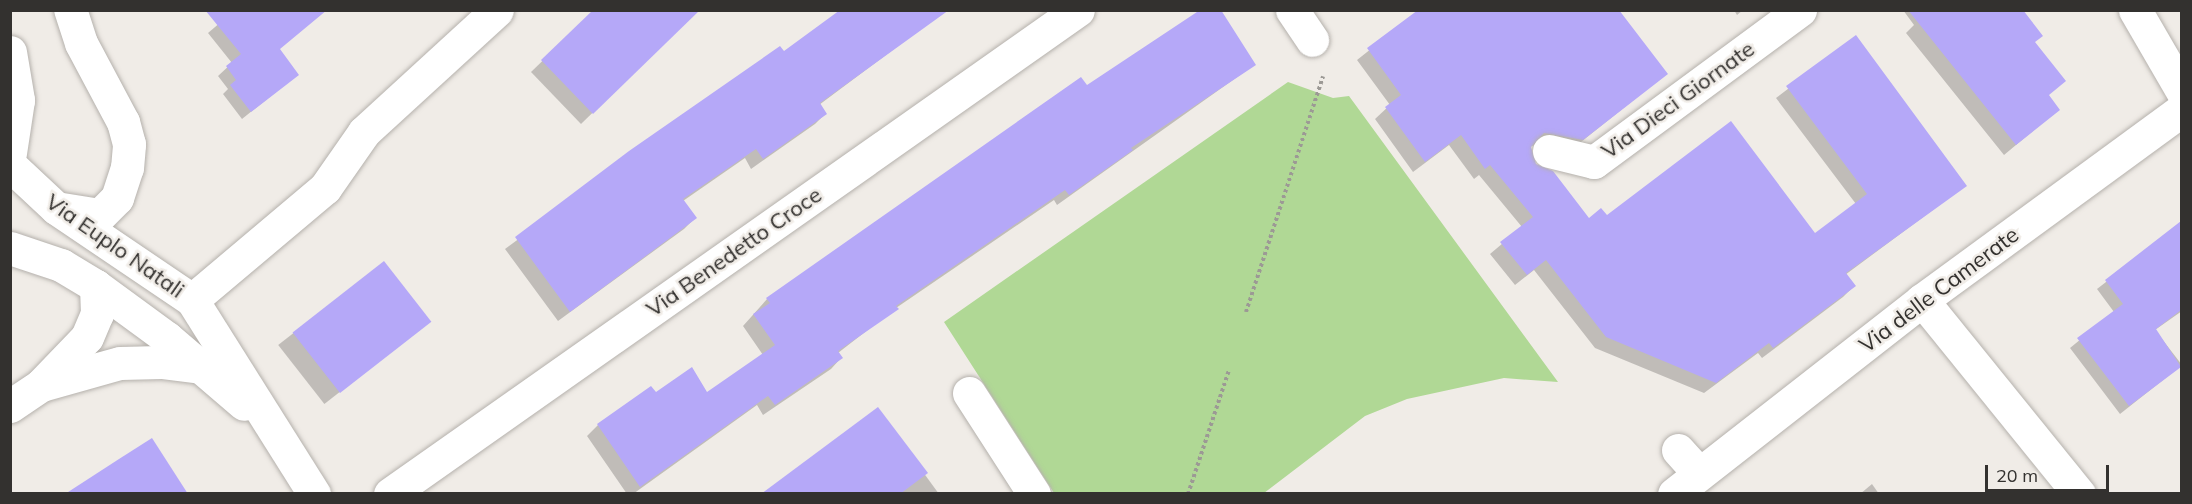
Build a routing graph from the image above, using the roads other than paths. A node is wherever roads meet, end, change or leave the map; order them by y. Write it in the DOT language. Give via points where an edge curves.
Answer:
graph roads {
  1 [pos="70,10"];
  2 [pos="497,10"];
  3 [pos="1078,10"];
  4 [pos="1292,10"];
  5 [pos="1800,10"];
  6 [pos="2135,10"];
  7 [pos="1312,40"];
  8 [pos="10,52"];
  9 [pos="2181,91"];
  10 [pos="2181,110"];
  11 [pos="1549,151"];
  12 [pos="10,153"];
  13 [pos="10,165"];
  14 [pos="56,208"];
  15 [pos="10,248"];
  16 [pos="96,286"];
  17 [pos="192,300"];
  18 [pos="1922,300"];
  19 [pos="201,367"];
  20 [pos="41,385"];
  21 [pos="969,393"];
  22 [pos="10,406"];
  23 [pos="269,425"];
  24 [pos="314,494"];
  25 [pos="390,494"];
  26 [pos="1034,494"];
  27 [pos="1674,494"];
  28 [pos="2079,494"];
  1 -- 14 [label="street" via="81,43 123,122 129,144 127,168 117,198 100,215"];
  2 -- 17 [label="street" via="364,132 325,188"];
  3 -- 25 [label="street, Via Benedetto Croce"];
  4 -- 7 [label="street"];
  5 -- 11 [label="street, Via Dieci Giornate" via="1594,162"];
  6 -- 9 [label="street"];
  8 -- 12 [label="street" via="18,100"];
  10 -- 18 [label="street, Via delle Camerate"];
  13 -- 14 [label="street, Via Euplo Natali"];
  14 -- 17 [label="street, Via Euplo Natali"];
  15 -- 16 [label="street, Via Euplo Natali" via="61,265"];
  16 -- 19 [label="street, Via Euplo Natali"];
  16 -- 20 [label="street" via="97,314 87,337"];
  17 -- 23 [label="street, Via Euplo Natali"];
  18 -- 27 [label="street, Via delle Camerate" via="1689,462"];
  18 -- 28 [label="street"];
  19 -- 20 [label="street" via="120,363"];
  19 -- 23 [label="street, Via Euplo Natali"];
  20 -- 22 [label="street"];
  21 -- 26 [label="street"];
  23 -- 24 [label="street, Via Euplo Natali"];
}
